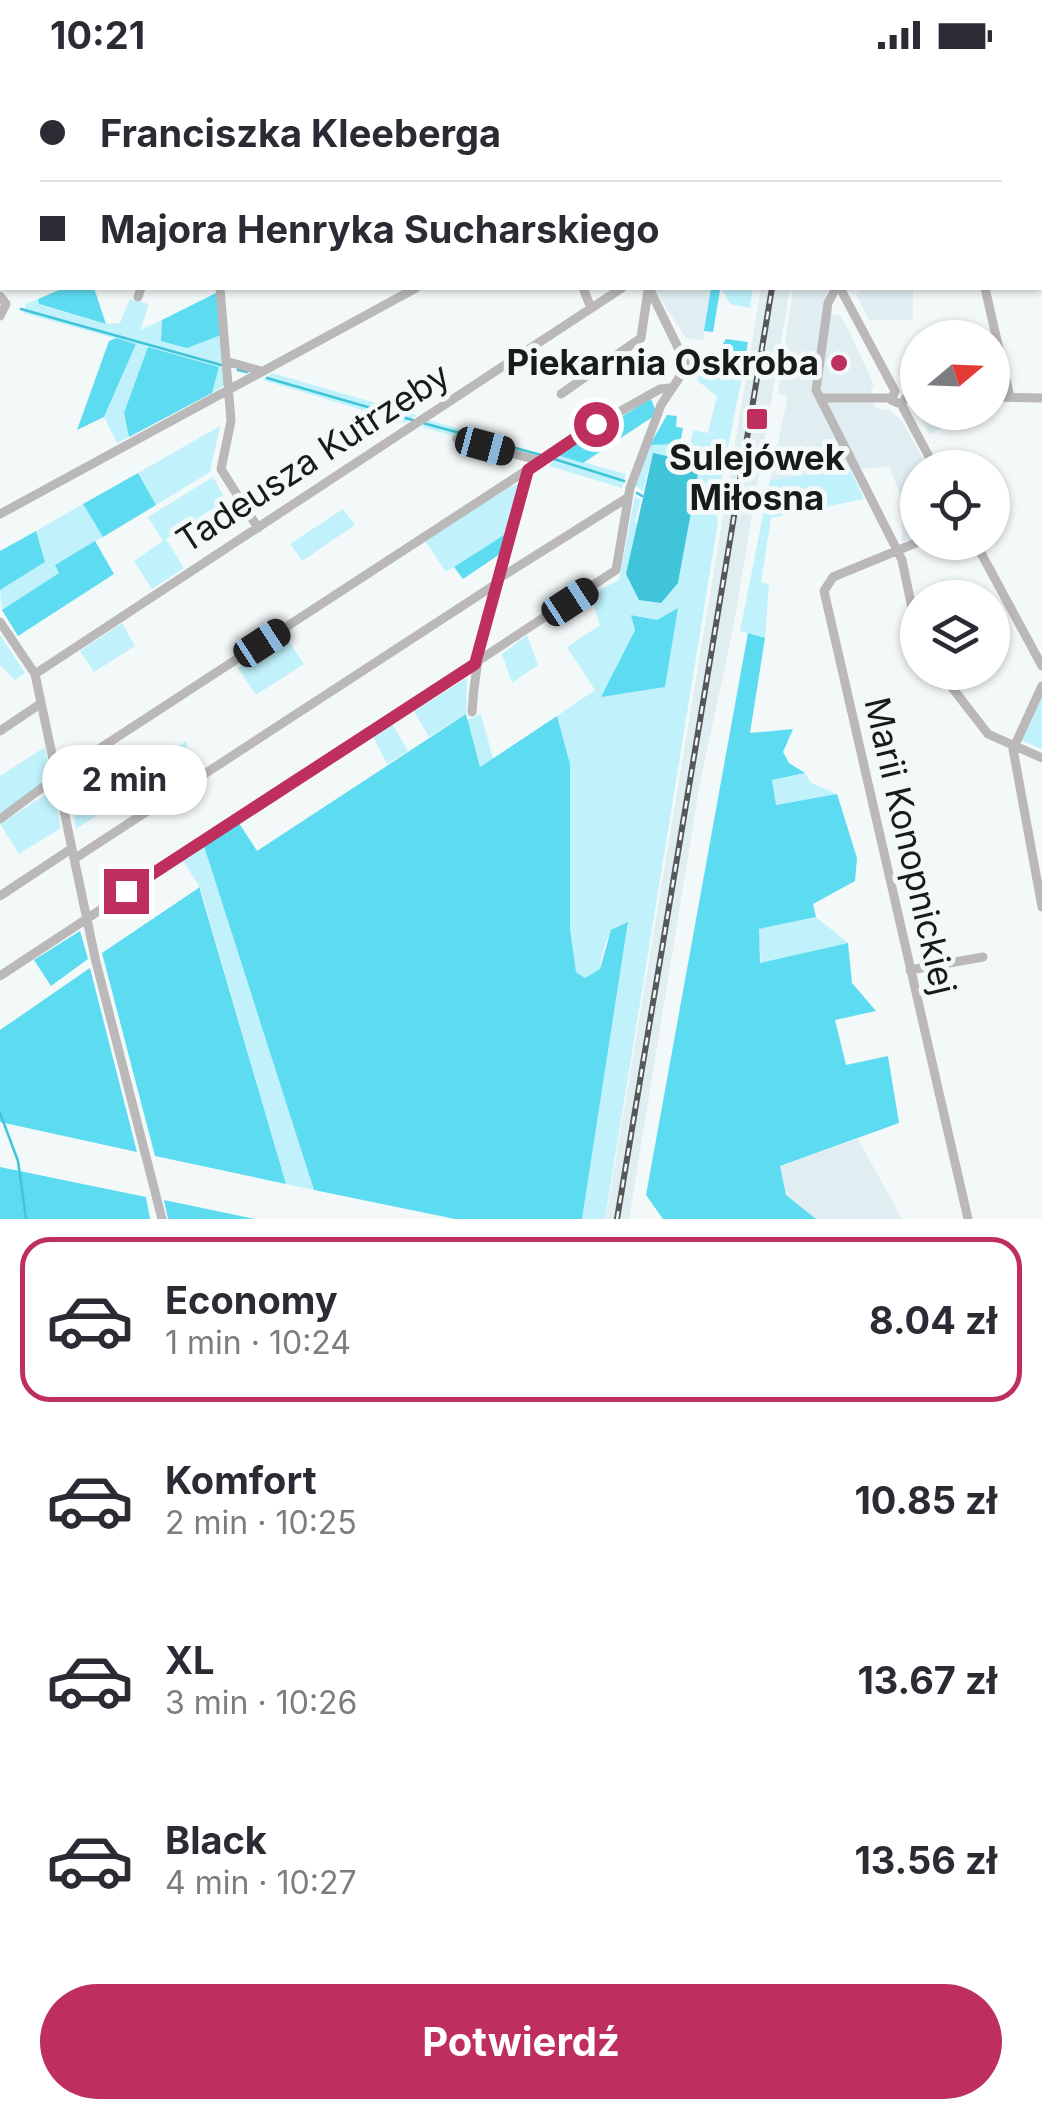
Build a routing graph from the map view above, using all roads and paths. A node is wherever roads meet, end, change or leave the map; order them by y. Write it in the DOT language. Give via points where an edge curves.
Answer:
graph roads {
  1 [pos="220,290"];
  2 [pos="412,290"];
  3 [pos="584,290"];
  4 [pos="619,290"];
  5 [pos="648,290"];
  6 [pos="649,290"];
  7 [pos="837,290"];
  8 [pos="839,290"];
  9 [pos="985,290"];
  10 [pos="3,300"];
  11 [pos="591,308"];
  12 [pos="0,316"];
  13 [pos="992,320"];
  14 [pos="229,362"];
  15 [pos="260,371"];
  16 [pos="669,388"];
  17 [pos="229,390"];
  18 [pos="560,394"];
  19 [pos="900,394"];
  20 [pos="893,395"];
  21 [pos="824,398"];
  22 [pos="1010,398"];
  23 [pos="1042,398"];
  24 [pos="457,438"];
  25 [pos="541,461"];
  26 [pos="528,470"];
  27 [pos="627,498"];
  28 [pos="0,514"];
  29 [pos="258,528"];
  30 [pos="900,550"];
  31 [pos="897,551"];
  32 [pos="985,560"];
  33 [pos="904,580"];
  34 [pos="497,581"];
  35 [pos="0,622"];
  36 [pos="475,664"];
  37 [pos="1042,666"];
  38 [pos="35,674"];
  39 [pos="1042,686"];
  40 [pos="953,690"];
  41 [pos="40,704"];
  42 [pos="472,712"];
  43 [pos="0,731"];
  44 [pos="1013,746"];
  45 [pos="1042,758"];
  46 [pos="55,780"];
  47 [pos="0,819"];
  48 [pos="73,854"];
  49 [pos="0,896"];
  50 [pos="1042,907"];
  51 [pos="86,917"];
  52 [pos="983,956"];
  53 [pos="910,970"];
  54 [pos="0,976"];
  55 [pos="162,1219"];
  56 [pos="968,1219"];
  1 -- 14 [label="street"];
  2 -- 15 [label="street"];
  3 -- 11 [label="street"];
  4 -- 11 [label="street, Tadeusza Kutrzeby"];
  5 -- 18 [label="street" via="641,338"];
  6 -- 16 [label="street" via="687,366"];
  7 -- 21 [label="street" via="828,303 815,388"];
  8 -- 20 [label="street"];
  9 -- 13 [label="street"];
  10 -- 12 [label="street"];
  11 -- 29 [label="street, Tadeusza Kutrzeby"];
  14 -- 15 [label="street"];
  14 -- 17 [label="street"];
  15 -- 17 [label="street"];
  16 -- 25 [label="street"];
  16 -- 27 [label="street"];
  17 -- 28 [label="street"];
  17 -- 29 [label="street" via="221,469"];
  19 -- 20 [label="street"];
  20 -- 21 [label="street"];
  21 -- 31 [label="street"];
  22 -- 23 [label="street"];
  24 -- 25 [label="street"];
  25 -- 26 [label="street"];
  26 -- 34 [label="street"];
  26 -- 46 [label="street"];
  27 -- 34 [label="street"];
  27 -- 36 [label="street" via="616,570"];
  29 -- 38 [label="street, Tadeusza Kutrzeby"];
  30 -- 31 [label="street, Marii Konopnickiej"];
  31 -- 33 [label="street"];
  31 -- 53 [label="street, Marii Konopnickiej" via="833,577 824,591"];
  32 -- 37 [label="street"];
  34 -- 36 [label="street"];
  34 -- 48 [label="street"];
  35 -- 38 [label="street"];
  36 -- 42 [label="street"];
  36 -- 51 [label="street"];
  38 -- 41 [label="street"];
  39 -- 44 [label="street"];
  40 -- 44 [label="street" via="982,729"];
  41 -- 43 [label="street"];
  41 -- 46 [label="street"];
  44 -- 45 [label="street"];
  44 -- 50 [label="street"];
  46 -- 47 [label="street"];
  46 -- 48 [label="street"];
  48 -- 49 [label="street"];
  48 -- 51 [label="street"];
  51 -- 54 [label="street"];
  51 -- 55 [label="street"];
  52 -- 53 [label="street"];
  53 -- 56 [label="street, Marii Konopnickiej"];
}
